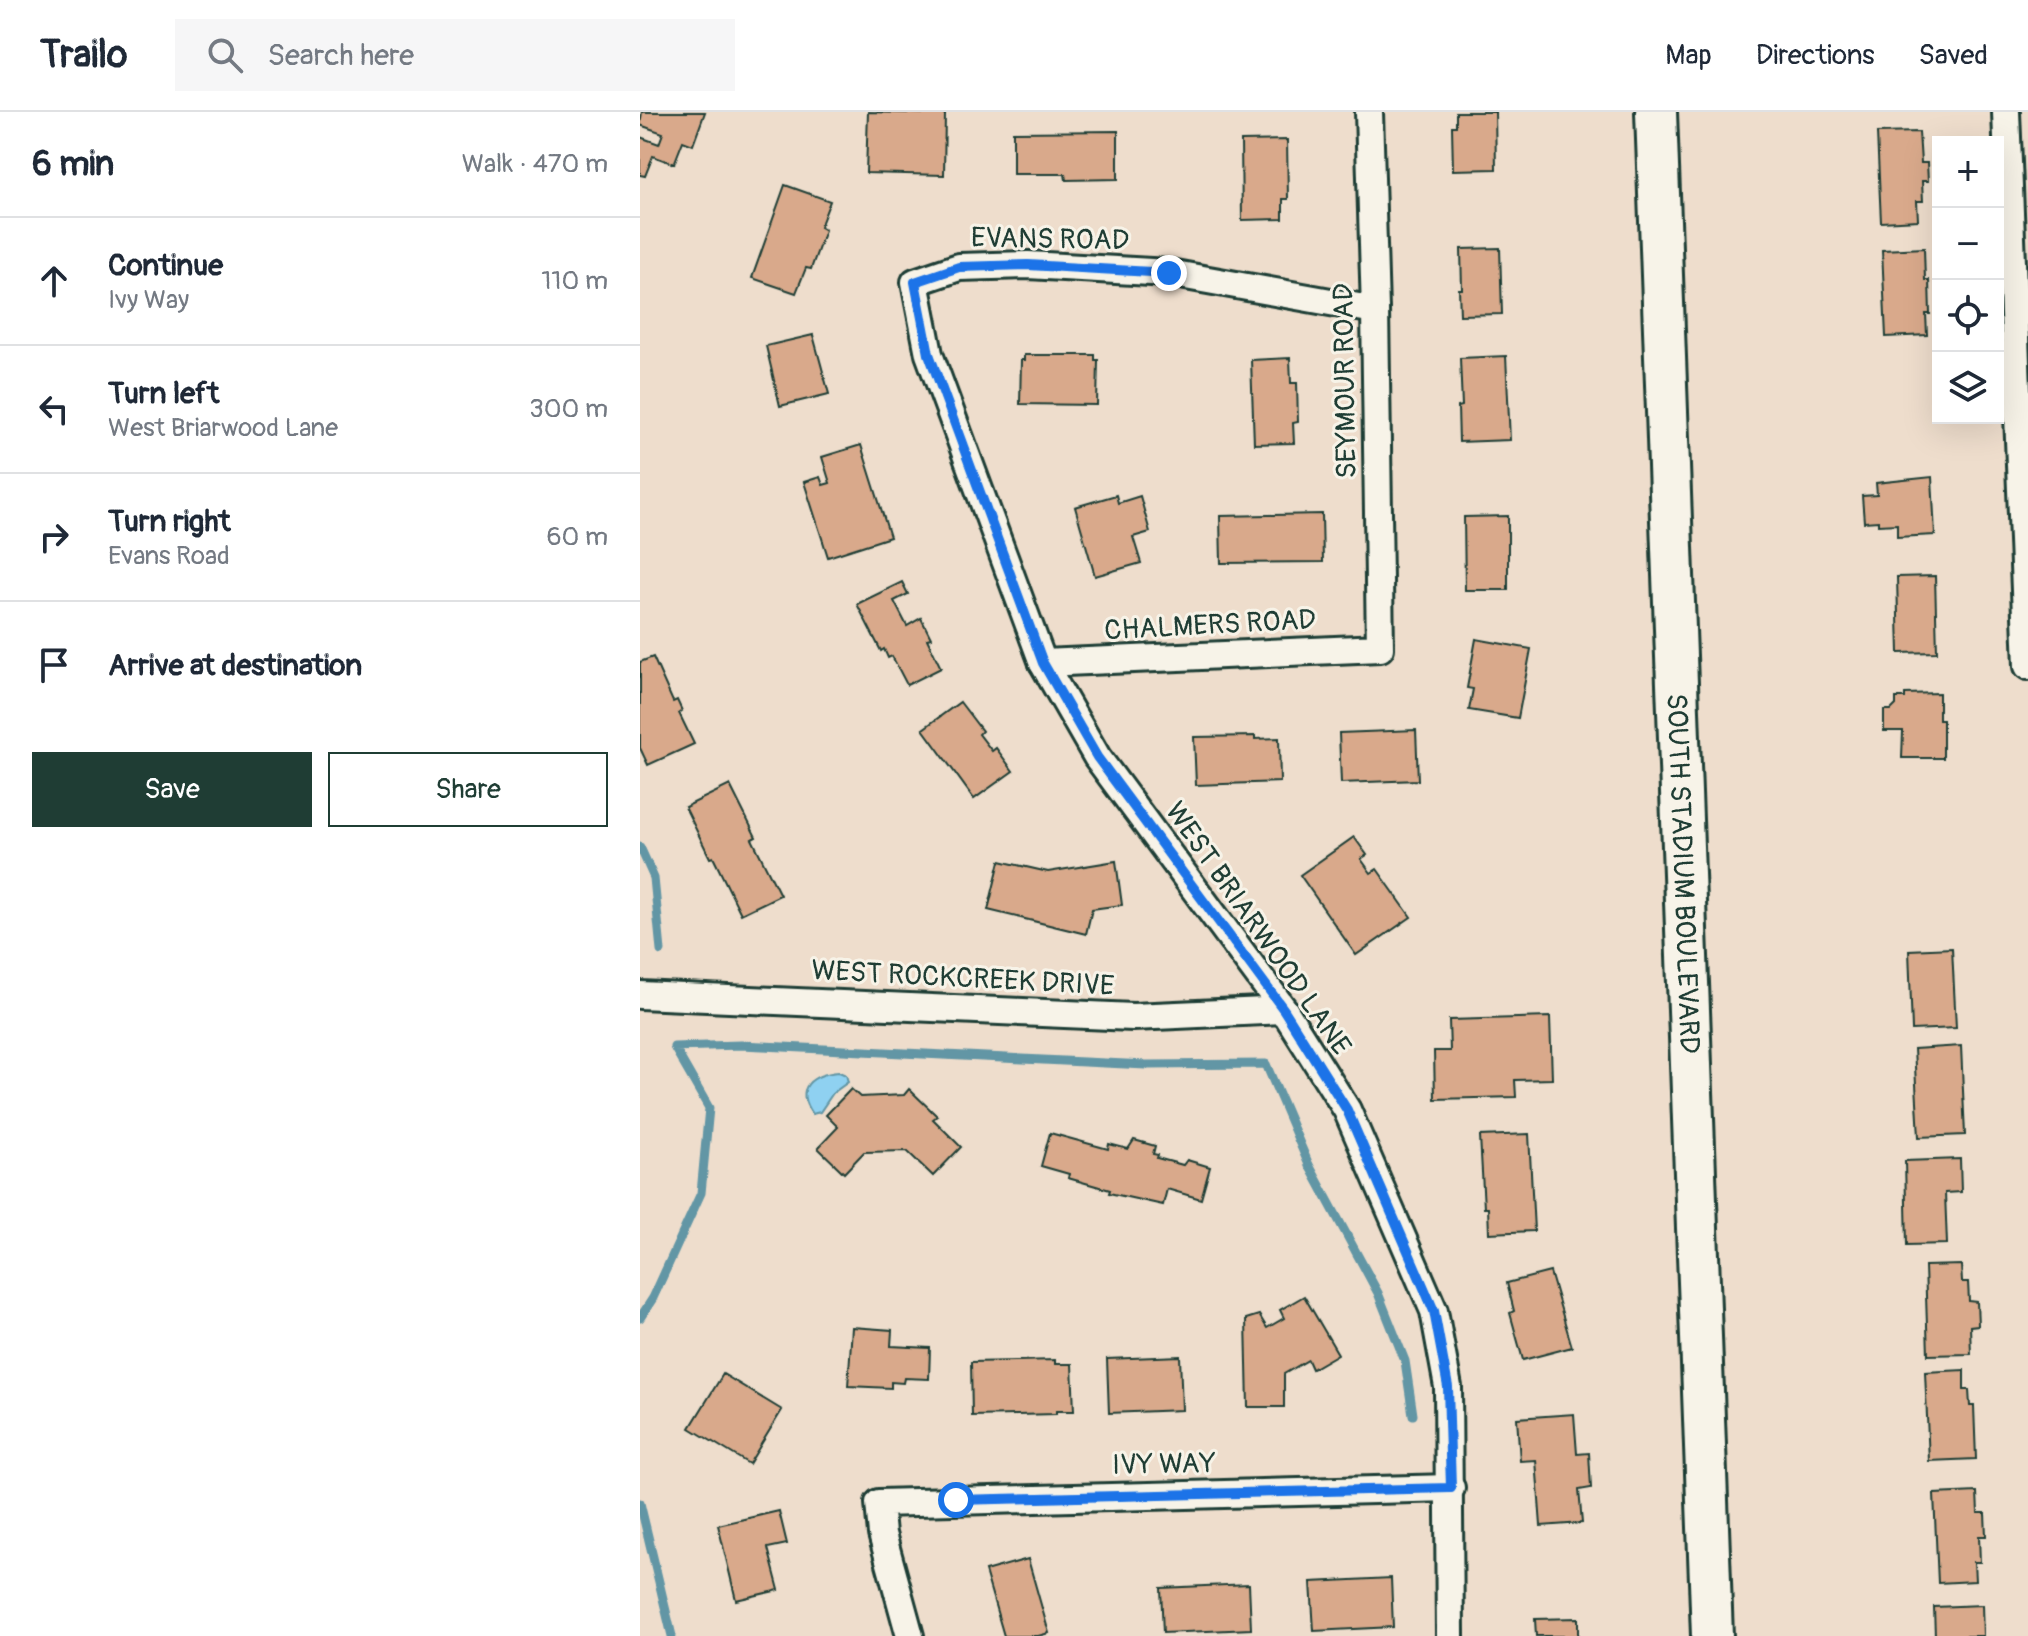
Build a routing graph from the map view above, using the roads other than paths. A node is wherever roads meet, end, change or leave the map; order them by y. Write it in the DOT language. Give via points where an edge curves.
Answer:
graph roads {
  1 [pos="1369,112"];
  2 [pos="1656,112"];
  3 [pos="2006,112"];
  4 [pos="915,282"];
  5 [pos="1375,310"];
  6 [pos="1380,648"];
  7 [pos="1043,663"];
  8 [pos="2028,666"];
  9 [pos="640,995"];
  10 [pos="1284,1010"];
  11 [pos="1451,1488"];
  12 [pos="910,1636"];
  13 [pos="1450,1636"];
  14 [pos="1712,1636"];
  1 -- 5 [label="street, SEYMOUR ROAD"];
  2 -- 14 [label="main road, SOUTH STADIUM BOULEVARD"];
  3 -- 8 [label="street"];
  4 -- 5 [label="street, EVANS ROAD" via="959,267 1169,273"];
  4 -- 7 [label="street, WEST BRIARWOOD LANE" via="929,354"];
  5 -- 6 [label="street, SEYMOUR ROAD"];
  6 -- 7 [label="street, CHALMERS ROAD"];
  7 -- 10 [label="street, WEST BRIARWOOD LANE" via="1097,757"];
  9 -- 10 [label="street, WEST ROCKCREEK DRIVE" via="1133,1017"];
  10 -- 11 [label="street, WEST BRIARWOOD LANE" via="1347,1110 1434,1311 1448,1387"];
  11 -- 12 [label="street, IVY WAY" via="879,1503 882,1534"];
  11 -- 13 [label="street, WEST BRIARWOOD LANE"];
}
